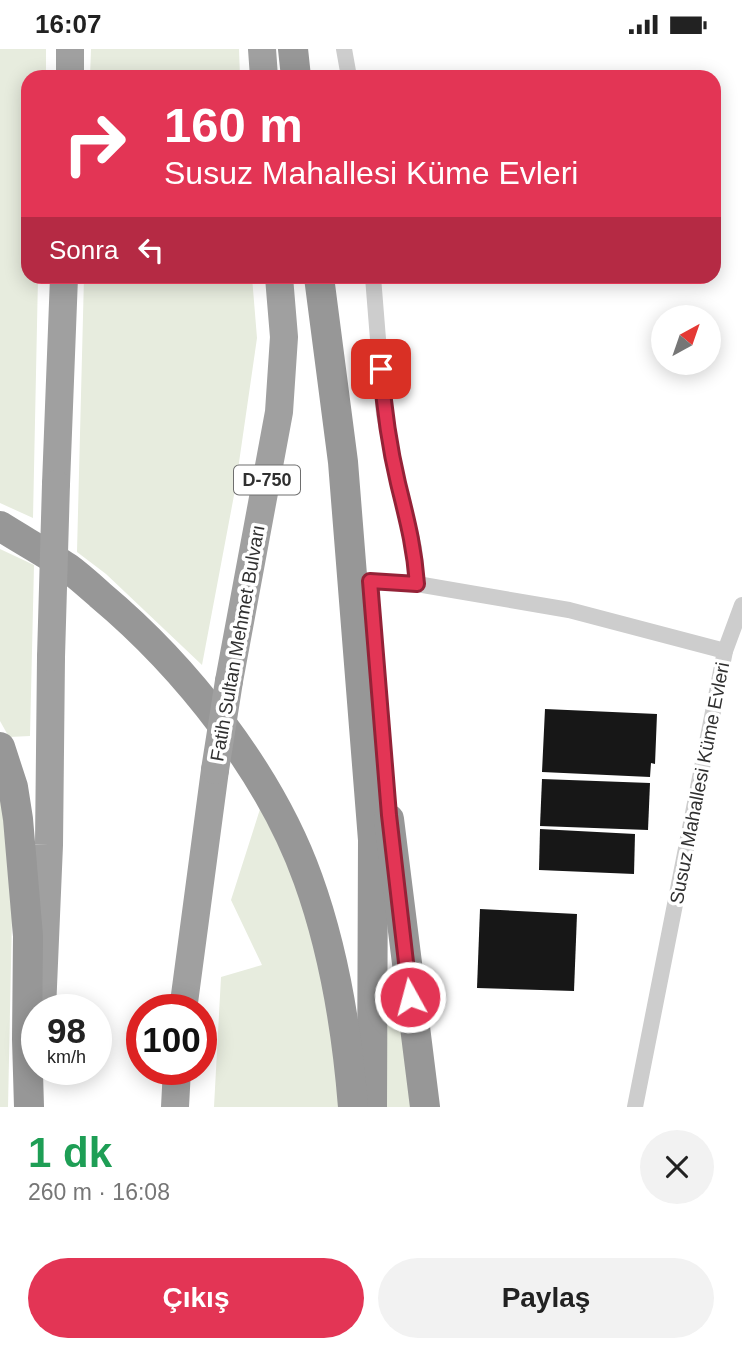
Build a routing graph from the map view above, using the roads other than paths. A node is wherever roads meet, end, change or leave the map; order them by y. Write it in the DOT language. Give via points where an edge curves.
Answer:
graph roads {
  1 [pos="70,49"];
  2 [pos="262,49"];
  3 [pos="293,49"];
  4 [pos="344,49"];
  5 [pos="70,70"];
  6 [pos="264,70"];
  7 [pos="295,70"];
  8 [pos="348,70"];
  9 [pos="64,284"];
  10 [pos="280,284"];
  11 [pos="321,284"];
  12 [pos="374,284"];
  13 [pos="342,462"];
  14 [pos="0,526"];
  15 [pos="370,581"];
  16 [pos="417,584"];
  17 [pos="742,605"];
  18 [pos="726,651"];
  19 [pos="0,747"];
  20 [pos="43,994"];
  21 [pos="185,994"];
  22 [pos="39,1085"];
  23 [pos="176,1085"];
  24 [pos="29,1107"];
  25 [pos="38,1107"];
  26 [pos="175,1107"];
  27 [pos="353,1107"];
  28 [pos="372,1107"];
  29 [pos="425,1107"];
  30 [pos="635,1107"];
  1 -- 5 [label="highway"];
  2 -- 6 [label="highway"];
  3 -- 7 [label="highway"];
  4 -- 8 [label="street"];
  9 -- 20 [label="highway, bridge"];
  10 -- 21 [label="highway, Fatih Sultan Mehmet Bulvarı / D-750, bridge" via="284,337 279,412 229,681"];
  11 -- 13 [label="highway"];
  12 -- 16 [label="street" via="384,414 414,548"];
  13 -- 15 [label="highway"];
  13 -- 28 [label="highway" via="373,840"];
  14 -- 27 [label="highway" via="69,569 132,621 170,660 248,763 284,823 308,879 346,1037"];
  15 -- 16 [label="street, Susuz Mahallesi Küme Evleri"];
  15 -- 29 [label="highway" via="389,815"];
  16 -- 18 [label="street, Susuz Mahallesi Küme Evleri" via="569,610"];
  17 -- 18 [label="street"];
  18 -- 30 [label="street, Susuz Mahallesi Küme Evleri"];
  19 -- 24 [label="highway" via="13,787 27,923"];
  22 -- 25 [label="highway"];
  23 -- 26 [label="highway"];
}
